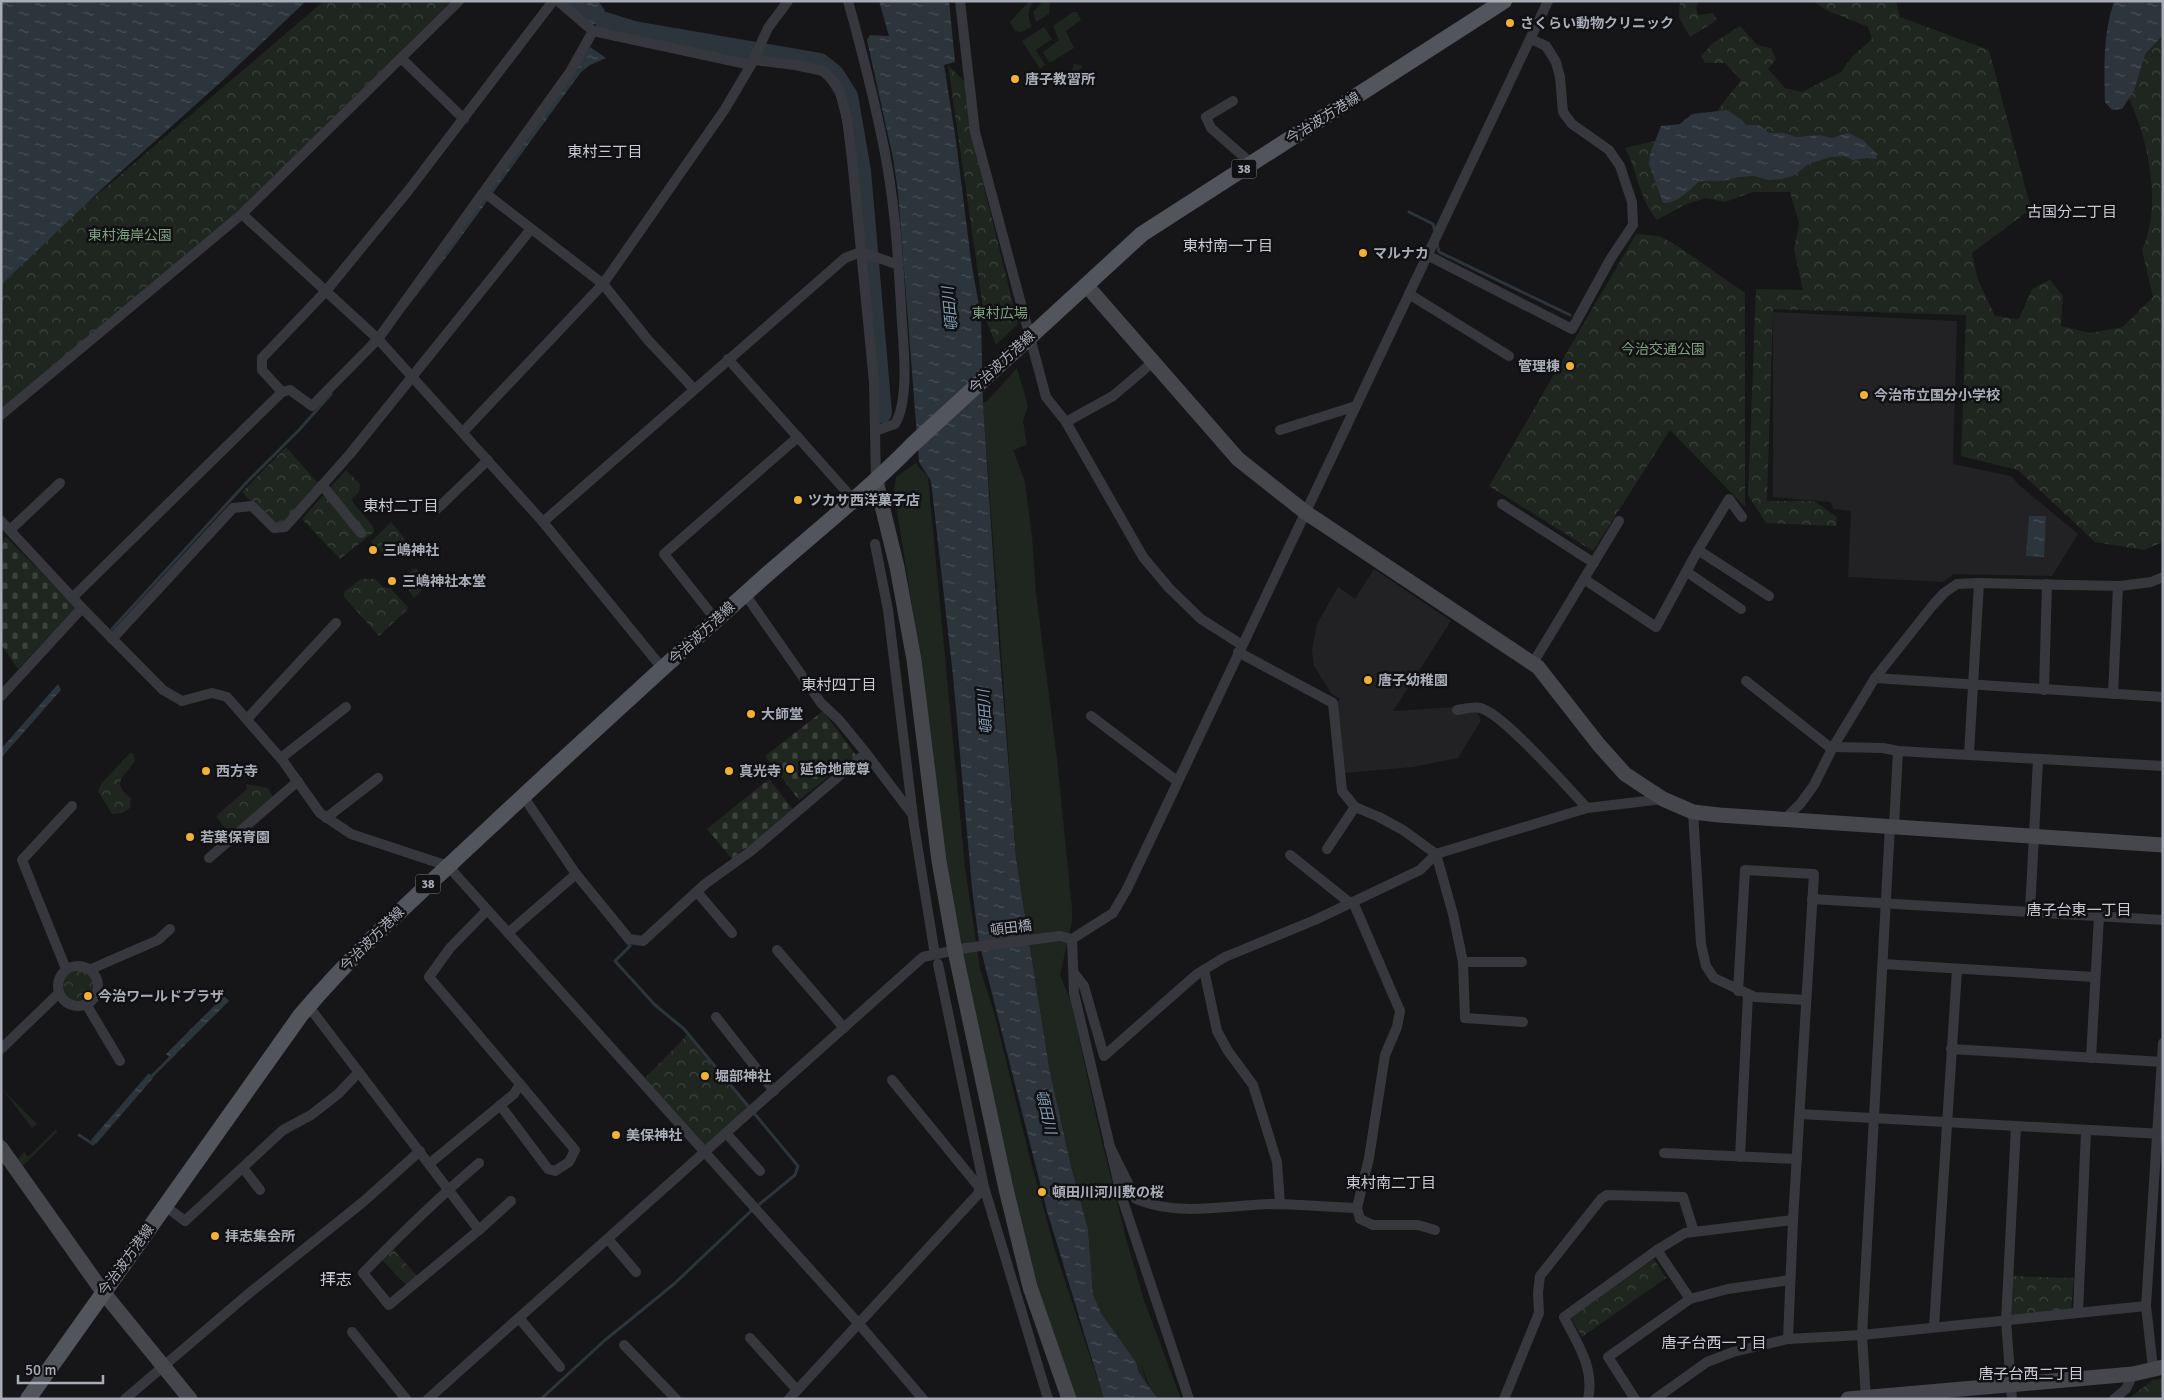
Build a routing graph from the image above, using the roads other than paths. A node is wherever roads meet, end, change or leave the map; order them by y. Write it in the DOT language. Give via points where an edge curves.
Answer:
graph roads {
  1 [pos="458,1"];
  2 [pos="553,1"];
  3 [pos="558,1"];
  4 [pos="788,1"];
  5 [pos="848,1"];
  6 [pos="960,1"];
  7 [pos="1504,1"];
  8 [pos="1548,1"];
  9 [pos="593,31"];
  10 [pos="1531,39"];
  11 [pos="401,58"];
  12 [pos="752,63"];
  13 [pos="1233,102"];
  14 [pos="464,119"];
  15 [pos="1252,164"];
  16 [pos="484,193"];
  17 [pos="242,214"];
  18 [pos="531,229"];
  19 [pos="861,252"];
  20 [pos="1427,255"];
  21 [pos="899,265"];
  22 [pos="603,284"];
  23 [pos="1087,286"];
  24 [pos="326,291"];
  25 [pos="1409,294"];
  26 [pos="378,338"];
  27 [pos="1029,338"];
  28 [pos="1509,356"];
  29 [pos="728,359"];
  30 [pos="1152,362"];
  31 [pos="412,376"];
  32 [pos="694,390"];
  33 [pos="282,392"];
  34 [pos="1356,406"];
  35 [pos="1,415"];
  36 [pos="1066,422"];
  37 [pos="1280,430"];
  38 [pos="875,431"];
  39 [pos="463,432"];
  40 [pos="798,437"];
  41 [pos="488,460"];
  42 [pos="876,481"];
  43 [pos="60,483"];
  44 [pos="322,485"];
  45 [pos="853,499"];
  46 [pos="1502,504"];
  47 [pos="437,509"];
  48 [pos="1305,512"];
  49 [pos="1742,517"];
  50 [pos="1,521"];
  51 [pos="1620,521"];
  52 [pos="543,522"];
  53 [pos="10,530"];
  54 [pos="361,533"];
  55 [pos="875,544"];
  56 [pos="1698,550"];
  57 [pos="1594,563"];
  58 [pos="1686,572"];
  59 [pos="2163,577"];
  60 [pos="1584,579"];
  61 [pos="1979,583"];
  62 [pos="2048,584"];
  63 [pos="2118,586"];
  64 [pos="745,594"];
  65 [pos="1769,596"];
  66 [pos="72,598"];
  67 [pos="82,608"];
  68 [pos="1741,609"];
  69 [pos="716,620"];
  70 [pos="336,623"];
  71 [pos="112,639"];
  72 [pos="1240,649"];
  73 [pos="1533,663"];
  74 [pos="663,669"];
  75 [pos="1875,678"];
  76 [pos="1746,681"];
  77 [pos="1974,685"];
  78 [pos="2044,690"];
  79 [pos="2113,694"];
  80 [pos="1,696"];
  81 [pos="2163,697"];
  82 [pos="346,707"];
  83 [pos="1457,710"];
  84 [pos="1091,716"];
  85 [pos="247,720"];
  86 [pos="1832,748"];
  87 [pos="1898,751"];
  88 [pos="866,753"];
  89 [pos="1969,754"];
  90 [pos="281,758"];
  91 [pos="2038,760"];
  92 [pos="2163,766"];
  93 [pos="378,778"];
  94 [pos="298,781"];
  95 [pos="1177,781"];
  96 [pos="523,796"];
  97 [pos="1663,799"];
  98 [pos="72,806"];
  99 [pos="1355,807"];
  100 [pos="1587,808"];
  101 [pos="1693,812"];
  102 [pos="913,815"];
  103 [pos="326,818"];
  104 [pos="1786,818"];
  105 [pos="1892,826"];
  106 [pos="2034,837"];
  107 [pos="2163,845"];
  108 [pos="1327,849"];
  109 [pos="1436,854"];
  110 [pos="1290,855"];
  111 [pos="209,858"];
  112 [pos="448,866"];
  113 [pos="576,874"];
  114 [pos="697,892"];
  115 [pos="1812,899"];
  116 [pos="1352,903"];
  117 [pos="1886,904"];
  118 [pos="488,910"];
  119 [pos="2030,911"];
  120 [pos="2099,916"];
  121 [pos="2163,920"];
  122 [pos="170,929"];
  123 [pos="508,933"];
  124 [pos="732,933"];
  125 [pos="1072,939"];
  126 [pos="934,949"];
  127 [pos="960,949"];
  128 [pos="777,950"];
  129 [pos="1463,962"];
  130 [pos="1522,962"];
  131 [pos="938,964"];
  132 [pos="1883,964"];
  133 [pos="66,969"];
  134 [pos="91,970"];
  135 [pos="1204,970"];
  136 [pos="1957,970"];
  137 [pos="1074,973"];
  138 [pos="2095,977"];
  139 [pos="1743,993"];
  140 [pos="59,994"];
  141 [pos="1806,1000"];
  142 [pos="86,1004"];
  143 [pos="308,1006"];
  144 [pos="716,1017"];
  145 [pos="1523,1022"];
  146 [pos="844,1028"];
  147 [pos="2163,1043"];
  148 [pos="1,1049"];
  149 [pos="1951,1049"];
  150 [pos="2091,1058"];
  151 [pos="120,1061"];
  152 [pos="2162,1062"];
  153 [pos="359,1072"];
  154 [pos="892,1080"];
  155 [pos="520,1084"];
  156 [pos="774,1091"];
  157 [pos="500,1105"];
  158 [pos="1800,1114"];
  159 [pos="1873,1117"];
  160 [pos="1946,1122"];
  161 [pos="2016,1126"];
  162 [pos="2086,1131"];
  163 [pos="726,1133"];
  164 [pos="2160,1134"];
  165 [pos="1109,1145"];
  166 [pos="1,1148"];
  167 [pos="420,1152"];
  168 [pos="705,1152"];
  169 [pos="1664,1153"];
  170 [pos="978,1156"];
  171 [pos="1740,1157"];
  172 [pos="1797,1159"];
  173 [pos="479,1163"];
  174 [pos="429,1164"];
  175 [pos="243,1168"];
  176 [pos="760,1171"];
  177 [pos="979,1187"];
  178 [pos="448,1189"];
  179 [pos="260,1190"];
  180 [pos="511,1201"];
  181 [pos="1280,1204"];
  182 [pos="165,1206"];
  183 [pos="1357,1208"];
  184 [pos="1793,1220"];
  185 [pos="479,1230"];
  186 [pos="1435,1230"];
  187 [pos="1694,1232"];
  188 [pos="608,1238"];
  189 [pos="1657,1250"];
  190 [pos="636,1272"];
  191 [pos="1790,1280"];
  192 [pos="103,1292"];
  193 [pos="1690,1299"];
  194 [pos="2146,1306"];
  195 [pos="2078,1312"];
  196 [pos="519,1318"];
  197 [pos="2006,1321"];
  198 [pos="859,1324"];
  199 [pos="1934,1327"];
  200 [pos="352,1332"];
  201 [pos="1862,1334"];
  202 [pos="750,1338"];
  203 [pos="1788,1339"];
  204 [pos="624,1345"];
  205 [pos="164,1366"];
  206 [pos="560,1366"];
  207 [pos="2158,1368"];
  208 [pos="2132,1374"];
  209 [pos="2011,1383"];
  210 [pos="797,1390"];
  211 [pos="1866,1398"];
  212 [pos="28,1399"];
  213 [pos="125,1399"];
  214 [pos="190,1399"];
  215 [pos="406,1399"];
  216 [pos="428,1399"];
  217 [pos="676,1399"];
  218 [pos="790,1399"];
  219 [pos="923,1399"];
  220 [pos="1048,1399"];
  221 [pos="1069,1399"];
  222 [pos="1189,1399"];
  223 [pos="1504,1399"];
  224 [pos="1588,1399"];
  225 [pos="1635,1399"];
  226 [pos="1656,1399"];
  227 [pos="1848,1399"];
  228 [pos="2012,1399"];
  229 [pos="2114,1399"];
  1 -- 11 [label="street"];
  2 -- 14 [label="street"];
  3 -- 9 [label="street"];
  4 -- 12 [label="street" via="768,28"];
  5 -- 21 [label="street" via="868,69 887,165"];
  6 -- 27 [label="street" via="974,132"];
  7 -- 15 [label="main road, 今治波方港線 / 38"];
  8 -- 10 [label="street"];
  9 -- 12 [label="street"];
  9 -- 16 [label="street" via="570,72"];
  10 -- 20 [label="street"];
  10 -- 20 [label="street" via="1546,46 1556,62 1563,112 1572,124 1609,150 1620,166 1632,202 1633,225 1610,258 1572,329"];
  11 -- 14 [label="street"];
  11 -- 17 [label="street"];
  12 -- 19 [label="street" via="794,64 824,71 839,88 847,119"];
  12 -- 22 [label="street" via="725,109"];
  13 -- 15 [label="street" via="1206,117 1211,128"];
  14 -- 24 [label="street"];
  15 -- 23 [label="main road, 今治波方港線 / 38" via="1142,234"];
  16 -- 18 [label="street"];
  16 -- 26 [label="street"];
  17 -- 24 [label="street"];
  17 -- 35 [label="street"];
  18 -- 22 [label="street"];
  18 -- 31 [label="street"];
  19 -- 21 [label="street"];
  19 -- 29 [label="street" via="845,258"];
  19 -- 38 [label="street" via="874,382"];
  20 -- 25 [label="street"];
  21 -- 38 [label="street" via="905,364 900,416 895,424"];
  22 -- 32 [label="street"];
  22 -- 39 [label="street"];
  23 -- 27 [label="main road, 今治波方港線 / 38"];
  23 -- 30 [label="street"];
  24 -- 26 [label="street"];
  24 -- 33 [label="street" via="262,358 262,370"];
  25 -- 28 [label="street"];
  25 -- 34 [label="street"];
  26 -- 31 [label="street"];
  26 -- 33 [label="street" via="312,406 290,390"];
  27 -- 36 [label="street" via="1046,397"];
  27 -- 42 [label="main road, 今治波方港線 / 38"];
  29 -- 32 [label="street"];
  29 -- 40 [label="street"];
  30 -- 36 [label="street" via="1113,396"];
  30 -- 48 [label="street" via="1238,459"];
  31 -- 39 [label="street"];
  31 -- 44 [label="street"];
  32 -- 52 [label="street"];
  33 -- 66 [label="street"];
  34 -- 37 [label="street"];
  34 -- 48 [label="street"];
  36 -- 72 [label="street" via="1143,557 1201,619"];
  38 -- 42 [label="street"];
  39 -- 41 [label="street"];
  40 -- 45 [label="street"];
  40 -- 69 [label="street" via="664,554"];
  41 -- 47 [label="street"];
  41 -- 52 [label="street"];
  42 -- 45 [label="main road, 今治波方港線 / 38"];
  42 -- 127 [label="street" via="897,567 914,660 940,861"];
  43 -- 53 [label="street"];
  44 -- 54 [label="street"];
  44 -- 71 [label="street" via="286,527 274,528 252,506 233,508"];
  45 -- 64 [label="main road, 今治波方港線 / 38"];
  46 -- 57 [label="street"];
  48 -- 72 [label="street"];
  48 -- 73 [label="street"];
  49 -- 56 [label="street" via="1729,499"];
  50 -- 53 [label="street"];
  51 -- 57 [label="street"];
  52 -- 74 [label="street"];
  53 -- 66 [label="street"];
  55 -- 102 [label="street" via="888,610"];
  56 -- 58 [label="street"];
  56 -- 65 [label="street"];
  57 -- 60 [label="street"];
  58 -- 60 [label="street" via="1656,627"];
  58 -- 68 [label="street"];
  59 -- 63 [label="street" via="2151,582"];
  60 -- 73 [label="street"];
  61 -- 62 [label="street"];
  61 -- 75 [label="street" via="1957,584 1944,593"];
  61 -- 77 [label="street"];
  62 -- 63 [label="street"];
  62 -- 78 [label="street"];
  63 -- 79 [label="street"];
  64 -- 69 [label="main road, 今治波方港線 / 38"];
  64 -- 88 [label="street" via="821,703"];
  66 -- 67 [label="street"];
  67 -- 71 [label="street"];
  67 -- 80 [label="street"];
  69 -- 74 [label="main road, 今治波方港線 / 38"];
  70 -- 85 [label="street"];
  71 -- 85 [label="street" via="164,690 182,701 212,694 227,697"];
  72 -- 95 [label="street"];
  72 -- 99 [label="street" via="1333,703 1342,791"];
  73 -- 97 [label="street" via="1625,774"];
  74 -- 96 [label="main road, 今治波方港線 / 38"];
  75 -- 77 [label="street"];
  75 -- 86 [label="street"];
  76 -- 86 [label="street"];
  77 -- 78 [label="street"];
  77 -- 89 [label="street"];
  78 -- 79 [label="street"];
  79 -- 81 [label="street"];
  82 -- 90 [label="street"];
  83 -- 100 [label="street" via="1480,708 1498,717"];
  84 -- 95 [label="street"];
  85 -- 90 [label="street"];
  86 -- 87 [label="street"];
  86 -- 104 [label="street" via="1814,785"];
  87 -- 89 [label="street"];
  87 -- 105 [label="street"];
  88 -- 102 [label="street"];
  88 -- 114 [label="street" via="751,851"];
  89 -- 91 [label="street"];
  90 -- 94 [label="street"];
  91 -- 92 [label="street"];
  91 -- 106 [label="street"];
  93 -- 103 [label="street"];
  94 -- 103 [label="street"];
  94 -- 111 [label="street"];
  95 -- 125 [label="street" via="1113,913"];
  96 -- 112 [label="main road, 今治波方港線 / 38"];
  96 -- 113 [label="street"];
  97 -- 100 [label="street"];
  97 -- 101 [label="street"];
  98 -- 133 [label="street" via="22,860"];
  99 -- 108 [label="street"];
  99 -- 109 [label="street" via="1403,830"];
  100 -- 109 [label="street"];
  101 -- 104 [label="street"];
  101 -- 139 [label="street" via="1701,944 1706,966 1714,978"];
  102 -- 126 [label="street"];
  103 -- 112 [label="street" via="351,834"];
  104 -- 105 [label="street"];
  105 -- 106 [label="street"];
  105 -- 117 [label="street"];
  106 -- 107 [label="street"];
  106 -- 119 [label="street"];
  109 -- 116 [label="street" via="1420,870"];
  109 -- 129 [label="street"];
  110 -- 116 [label="street"];
  112 -- 118 [label="street"];
  112 -- 143 [label="main road, 今治波方港線 / 38" via="354,955"];
  113 -- 114 [label="street" via="629,939 643,940"];
  113 -- 123 [label="street"];
  114 -- 124 [label="street"];
  115 -- 117 [label="street"];
  115 -- 139 [label="street" via="1814,874 1745,870"];
  115 -- 141 [label="street"];
  116 -- 135 [label="street" via="1225,957"];
  116 -- 183 [label="street" via="1400,1011 1398,1027 1385,1055 1369,1158"];
  117 -- 119 [label="street"];
  117 -- 132 [label="street"];
  118 -- 123 [label="street"];
  118 -- 155 [label="street" via="450,948 429,977"];
  119 -- 120 [label="street"];
  120 -- 121 [label="street"];
  120 -- 138 [label="street"];
  122 -- 134 [label="street" via="158,940"];
  123 -- 168 [label="street"];
  125 -- 127 [label="street, 頓田橋" via="1060,936"];
  125 -- 137 [label="street"];
  127 -- 146 [label="street, 頓田橋" via="923,957"];
  127 -- 221 [label="street" via="1006,1189 1030,1287"];
  128 -- 146 [label="street"];
  129 -- 130 [label="street"];
  129 -- 145 [label="street" via="1465,1018"];
  131 -- 170 [label="street"];
  132 -- 136 [label="street"];
  132 -- 159 [label="street"];
  133 -- 134 [label="street" via="78,965"];
  133 -- 140 [label="street" via="58,982"];
  134 -- 142 [label="street" via="98,986 95,997"];
  135 -- 137 [label="street" via="1104,1056 1084,986"];
  135 -- 181 [label="street" via="1217,1031 1253,1086 1277,1162"];
  136 -- 138 [label="street"];
  136 -- 149 [label="street"];
  137 -- 165 [label="street" via="1074,993"];
  138 -- 150 [label="street"];
  139 -- 141 [label="street" via="1755,997"];
  139 -- 171 [label="street"];
  140 -- 142 [label="street" via="69,1004"];
  140 -- 148 [label="street"];
  141 -- 158 [label="street"];
  142 -- 151 [label="street"];
  143 -- 153 [label="street"];
  143 -- 182 [label="main road, 今治波方港線 / 38"];
  144 -- 156 [label="street"];
  146 -- 156 [label="street, 頓田橋"];
  147 -- 152 [label="street"];
  149 -- 150 [label="street"];
  149 -- 160 [label="street"];
  150 -- 152 [label="street"];
  152 -- 164 [label="street"];
  153 -- 167 [label="street"];
  153 -- 175 [label="street" via="311,1115 283,1130"];
  154 -- 177 [label="street"];
  155 -- 157 [label="street" via="514,1094"];
  155 -- 157 [label="street" via="575,1150 569,1162 555,1171 548,1169"];
  156 -- 163 [label="street, 頓田橋"];
  157 -- 174 [label="street"];
  158 -- 159 [label="street"];
  158 -- 172 [label="street"];
  159 -- 160 [label="street"];
  159 -- 201 [label="street"];
  160 -- 161 [label="street"];
  160 -- 199 [label="street"];
  161 -- 162 [label="street"];
  161 -- 197 [label="street"];
  162 -- 164 [label="street"];
  162 -- 195 [label="street"];
  163 -- 168 [label="street, 頓田橋"];
  163 -- 176 [label="street"];
  164 -- 194 [label="street"];
  165 -- 181 [label="street" via="1136,1199 1153,1206 1177,1209"];
  165 -- 222 [label="street" via="1122,1198"];
  166 -- 192 [label="street"];
  167 -- 174 [label="street"];
  167 -- 205 [label="street"];
  168 -- 188 [label="street, 頓田橋"];
  168 -- 198 [label="street"];
  169 -- 171 [label="street"];
  170 -- 177 [label="street"];
  170 -- 220 [label="street" via="1003,1254"];
  171 -- 172 [label="street"];
  172 -- 184 [label="street"];
  173 -- 178 [label="street"];
  174 -- 178 [label="street"];
  175 -- 179 [label="street"];
  175 -- 182 [label="street" via="184,1221"];
  177 -- 198 [label="street" via="979,1194"];
  178 -- 185 [label="street"];
  178 -- 185 [label="street" via="363,1273 389,1305"];
  180 -- 185 [label="street"];
  181 -- 183 [label="street"];
  182 -- 192 [label="main road, 今治波方港線 / 38"];
  183 -- 186 [label="street" via="1360,1219 1372,1225 1418,1225"];
  184 -- 187 [label="street"];
  184 -- 191 [label="street"];
  187 -- 189 [label="street" via="1685,1233"];
  187 -- 223 [label="street" via="1683,1196 1607,1195 1602,1199 1540,1276 1539,1313"];
  188 -- 190 [label="street"];
  188 -- 196 [label="street, 頓田橋"];
  189 -- 193 [label="street"];
  189 -- 224 [label="street" via="1564,1317 1586,1361 1590,1375"];
  191 -- 193 [label="street" via="1728,1289"];
  191 -- 203 [label="street"];
  192 -- 205 [label="street"];
  192 -- 212 [label="main road, 今治波方港線 / 38"];
  193 -- 225 [label="street" via="1608,1357"];
  194 -- 195 [label="street"];
  194 -- 207 [label="street"];
  195 -- 197 [label="street"];
  196 -- 206 [label="street"];
  196 -- 216 [label="street, 頓田橋"];
  197 -- 199 [label="street"];
  197 -- 209 [label="street"];
  198 -- 210 [label="street"];
  198 -- 219 [label="street"];
  199 -- 201 [label="street"];
  200 -- 215 [label="street"];
  201 -- 203 [label="street"];
  201 -- 211 [label="street"];
  202 -- 210 [label="street"];
  203 -- 226 [label="street" via="1733,1352 1707,1362"];
  204 -- 217 [label="street"];
  205 -- 213 [label="street"];
  205 -- 214 [label="street"];
  207 -- 208 [label="street"];
  208 -- 209 [label="street"];
  208 -- 229 [label="street" via="2126,1389"];
  209 -- 211 [label="street"];
  209 -- 228 [label="street"];
  210 -- 218 [label="street"];
  211 -- 227 [label="street"];
}
